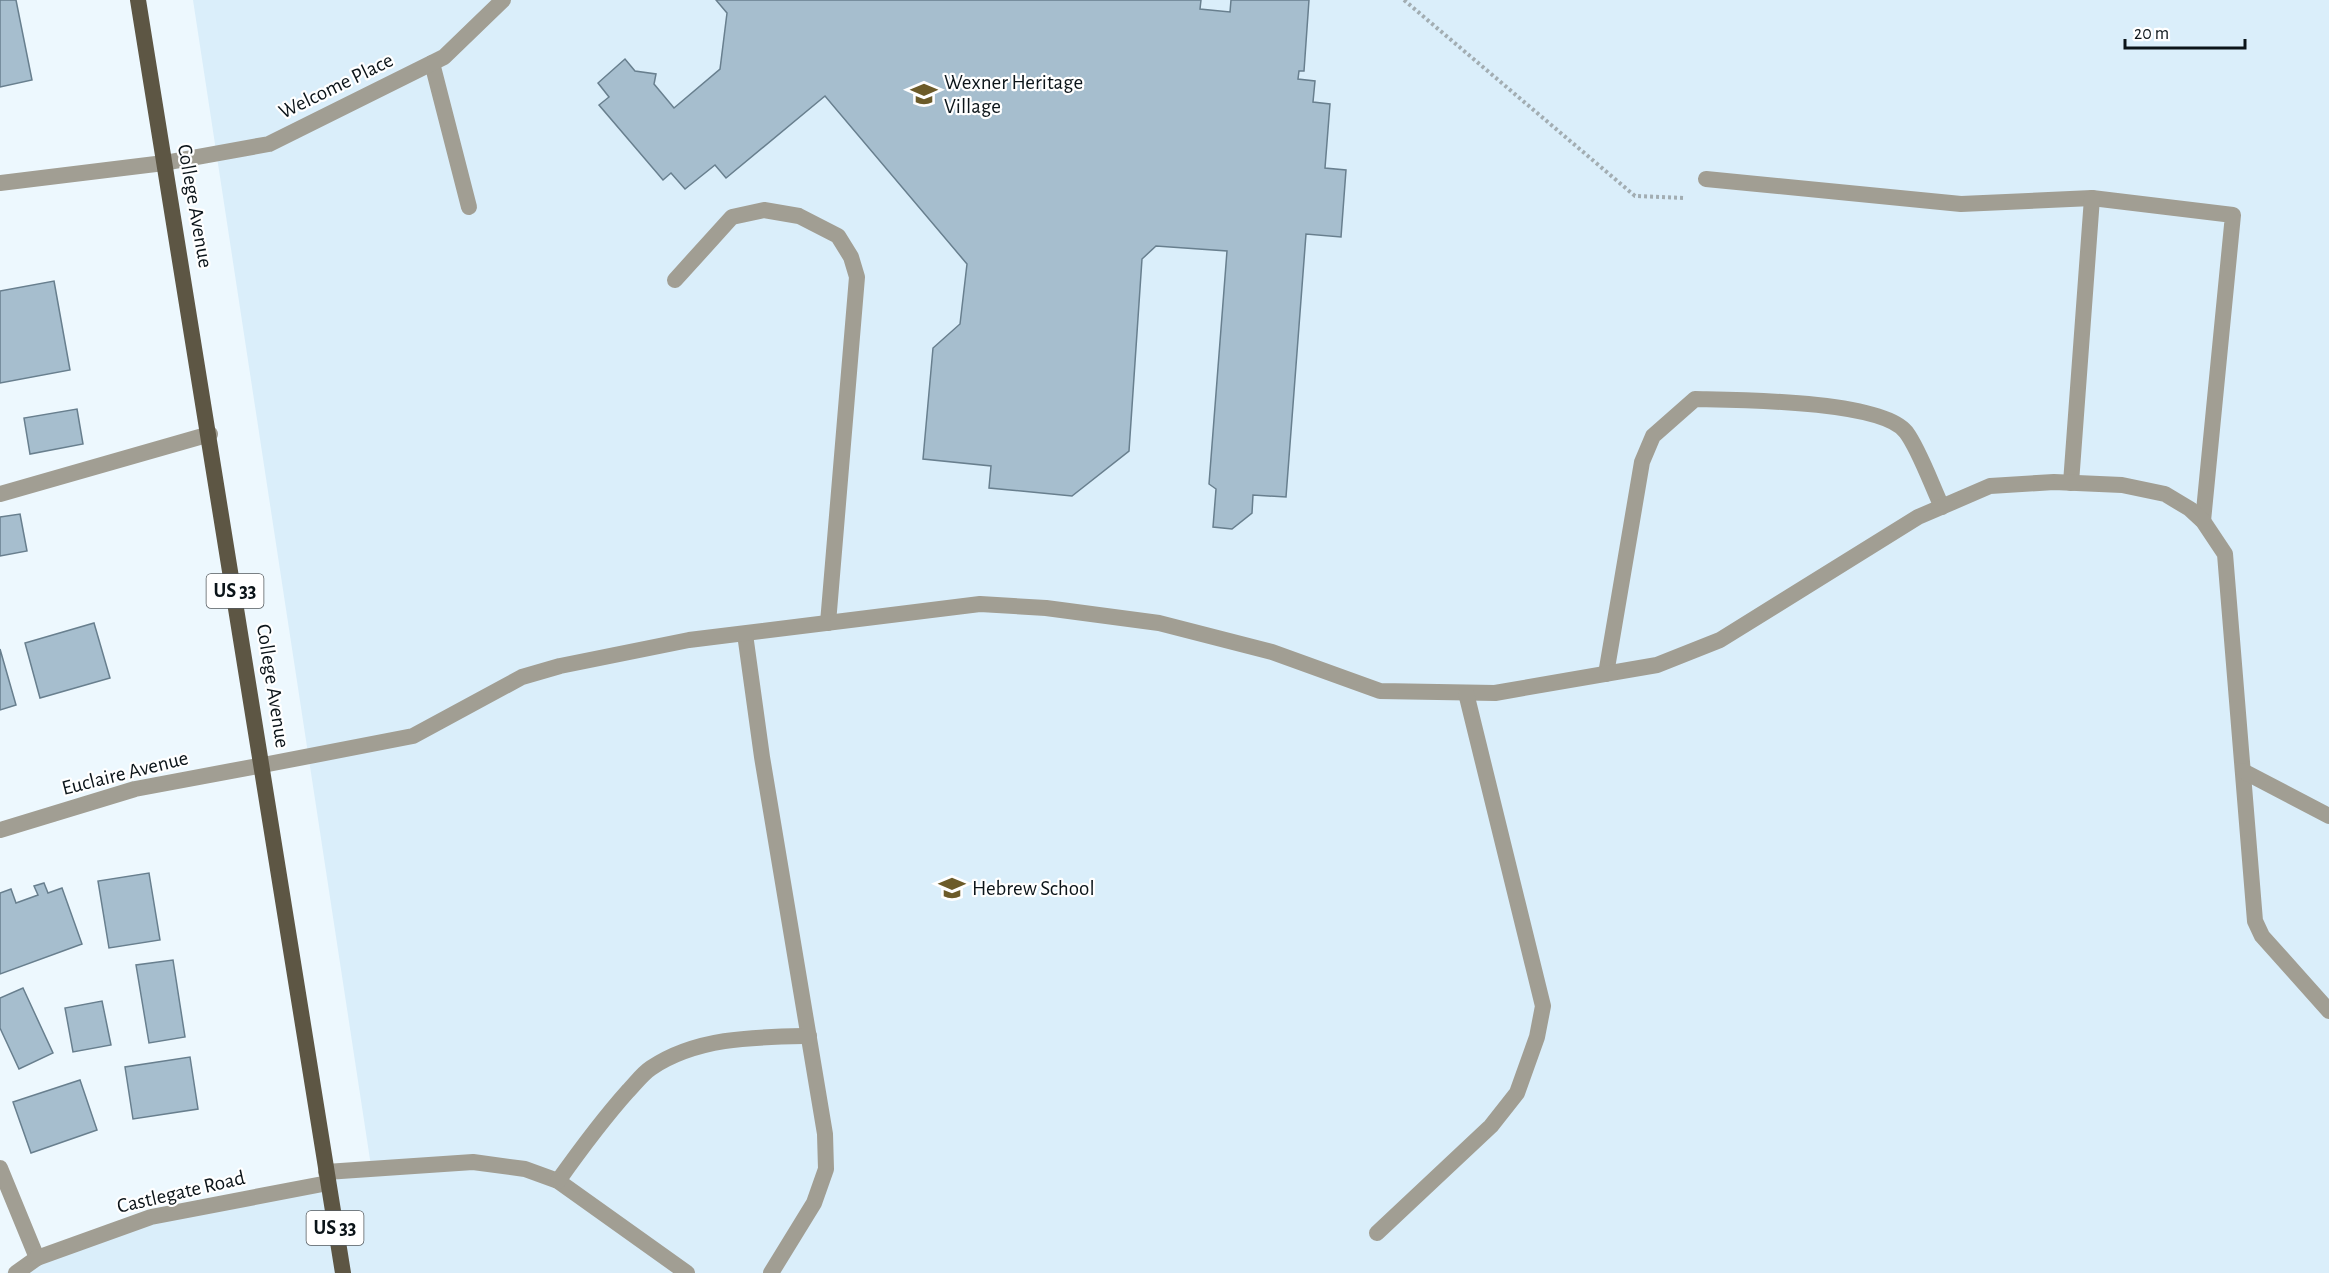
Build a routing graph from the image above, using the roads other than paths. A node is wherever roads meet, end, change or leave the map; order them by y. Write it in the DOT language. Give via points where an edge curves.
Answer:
graph roads {
  1 [pos="138,0"];
  2 [pos="504,0"];
  3 [pos="432,63"];
  4 [pos="164,163"];
  5 [pos="1706,179"];
  6 [pos="0,183"];
  7 [pos="2092,198"];
  8 [pos="469,207"];
  9 [pos="675,280"];
  10 [pos="210,434"];
  11 [pos="2071,483"];
  12 [pos="0,494"];
  13 [pos="1942,507"];
  14 [pos="2203,521"];
  15 [pos="828,623"];
  16 [pos="745,634"];
  17 [pos="1606,674"];
  18 [pos="1466,693"];
  19 [pos="263,765"];
  20 [pos="2242,771"];
  21 [pos="2329,816"];
  22 [pos="0,830"];
  23 [pos="2329,1011"];
  24 [pos="809,1036"];
  25 [pos="0,1168"];
  26 [pos="327,1177"];
  27 [pos="558,1181"];
  28 [pos="1377,1233"];
  29 [pos="37,1258"];
  30 [pos="16,1273"];
  31 [pos="343,1273"];
  32 [pos="687,1273"];
  33 [pos="771,1273"];
  1 -- 4 [label="main road, College Avenue / US 33"];
  2 -- 3 [label="street, Welcome Place" via="444,57"];
  3 -- 4 [label="street, Welcome Place" via="269,144"];
  3 -- 8 [label="street"];
  4 -- 6 [label="street, Welcome Place"];
  4 -- 10 [label="main road, College Avenue / US 33"];
  5 -- 7 [label="street" via="1961,204"];
  7 -- 11 [label="street"];
  7 -- 14 [label="street" via="2233,215"];
  9 -- 15 [label="street" via="732,217 764,210 799,216 838,236 851,256 857,278"];
  10 -- 12 [label="street"];
  10 -- 19 [label="main road, College Avenue / US 33"];
  11 -- 13 [label="street, Euclaire Avenue" via="1990,486"];
  11 -- 14 [label="street, Euclaire Avenue" via="2122,485 2165,494"];
  13 -- 17 [label="street, Euclaire Avenue" via="1918,517 1720,640 1657,665"];
  13 -- 17 [label="street" via="1906,430 1875,415 1788,401 1695,399 1653,436 1641,462"];
  14 -- 20 [label="street, Euclaire Avenue" via="2225,554"];
  15 -- 16 [label="street, Euclaire Avenue"];
  15 -- 18 [label="street, Euclaire Avenue" via="980,604 1046,608 1158,623 1272,652 1380,691"];
  16 -- 19 [label="street, Euclaire Avenue" via="689,640 560,666 522,677 413,736"];
  16 -- 24 [label="street"];
  17 -- 18 [label="street, Euclaire Avenue" via="1495,693"];
  18 -- 28 [label="street" via="1543,1006 1537,1037 1517,1093 1491,1126"];
  19 -- 22 [label="street, Euclaire Avenue" via="135,789"];
  19 -- 26 [label="main road, College Avenue / US 33"];
  20 -- 21 [label="street"];
  20 -- 23 [label="street, Euclaire Avenue" via="2255,921 2262,936"];
  24 -- 27 [label="street" via="749,1037 705,1045 668,1059 649,1070 609,1112"];
  24 -- 33 [label="street" via="825,1134 826,1169 795,1239"];
  25 -- 29 [label="street"];
  26 -- 27 [label="street, Castlegate Road" via="473,1162 525,1169"];
  26 -- 29 [label="street, Castlegate Road" via="151,1217"];
  26 -- 31 [label="main road, College Avenue / US 33"];
  27 -- 32 [label="street, Castlegate Road"];
  29 -- 30 [label="street, Castlegate Road"];
}
